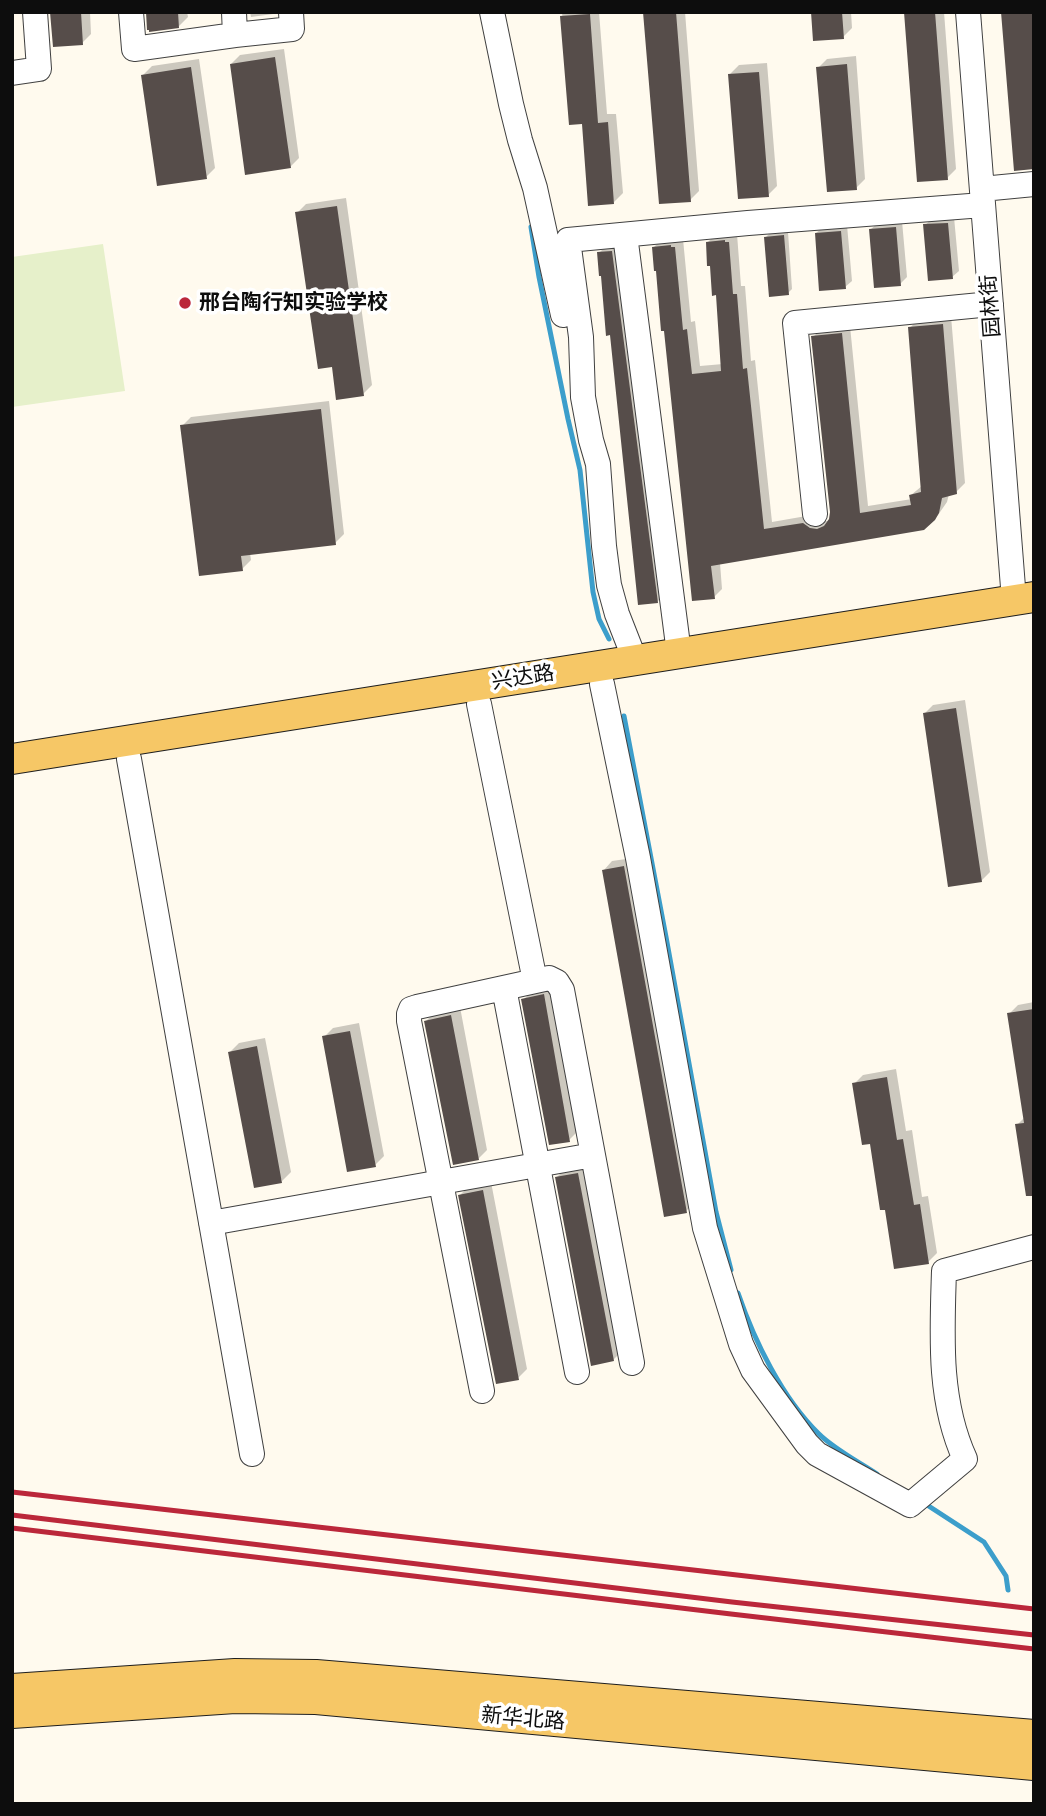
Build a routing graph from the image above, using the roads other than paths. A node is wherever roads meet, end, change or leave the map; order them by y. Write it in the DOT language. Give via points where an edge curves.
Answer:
graph roads {
  1 [pos="35,12"];
  2 [pos="131,12"];
  3 [pos="291,12"];
  4 [pos="492,12"];
  5 [pos="968,12"];
  6 [pos="235,24"];
  7 [pos="12,73"];
  8 [pos="1034,184"];
  9 [pos="982,197"];
  10 [pos="625,235"];
  11 [pos="991,304"];
  12 [pos="584,405"];
  13 [pos="816,514"];
  14 [pos="1027,604"];
  15 [pos="679,653"];
  16 [pos="635,660"];
  17 [pos="602,684"];
  18 [pos="479,704"];
  19 [pos="12,759"];
  20 [pos="129,759"];
  21 [pos="12,777"];
  22 [pos="535,981"];
  23 [pos="504,988"];
  24 [pos="593,1155"];
  25 [pos="537,1165"];
  26 [pos="441,1183"];
  27 [pos="211,1223"];
  28 [pos="1034,1247"];
  29 [pos="632,1363"];
  30 [pos="577,1371"];
  31 [pos="482,1391"];
  32 [pos="251,1454"];
  33 [pos="12,1689"];
  34 [pos="12,1713"];
  35 [pos="1034,1735"];
  36 [pos="1034,1765"];
  1 -- 7 [label="street" via="39,69"];
  2 -- 6 [label="street" via="134,49"];
  3 -- 6 [label="street" via="292,29"];
  4 -- 12 [label="street"];
  5 -- 9 [label="street, 园林街"];
  8 -- 9 [label="street"];
  9 -- 10 [label="street"];
  9 -- 11 [label="street, 园林街"];
  10 -- 12 [label="street" via="568,240 581,337"];
  10 -- 15 [label="street"];
  11 -- 13 [label="street" via="795,323"];
  11 -- 14 [label="street, 园林街"];
  12 -- 16 [label="street" via="598,464 609,585"];
  14 -- 15 [label="main road, 兴达路"];
  14 -- 17 [label="main road, 兴达路"];
  15 -- 16 [label="main road, 兴达路"];
  16 -- 19 [label="main road, 兴达路"];
  17 -- 18 [label="main road, 兴达路"];
  17 -- 28 [label="street" via="639,858 705,1228 741,1345 753,1370 807,1444 817,1454 910,1505 965,1459 948,1414 943,1373 944,1271"];
  18 -- 20 [label="main road, 兴达路"];
  18 -- 22 [label="street"];
  20 -- 21 [label="main road, 兴达路"];
  20 -- 27 [label="street"];
  22 -- 23 [label="street"];
  22 -- 24 [label="street" via="549,978 562,990"];
  23 -- 25 [label="street"];
  23 -- 26 [label="street" via="417,1006 409,1014"];
  24 -- 25 [label="street"];
  24 -- 29 [label="street"];
  25 -- 26 [label="street"];
  25 -- 30 [label="street"];
  26 -- 27 [label="street"];
  26 -- 31 [label="street"];
  27 -- 32 [label="street"];
  33 -- 35 [label="main road, 新华北路" via="234,1674 316,1675"];
  34 -- 36 [label="main road, 新华北路" via="223,1699 316,1699"];
}
